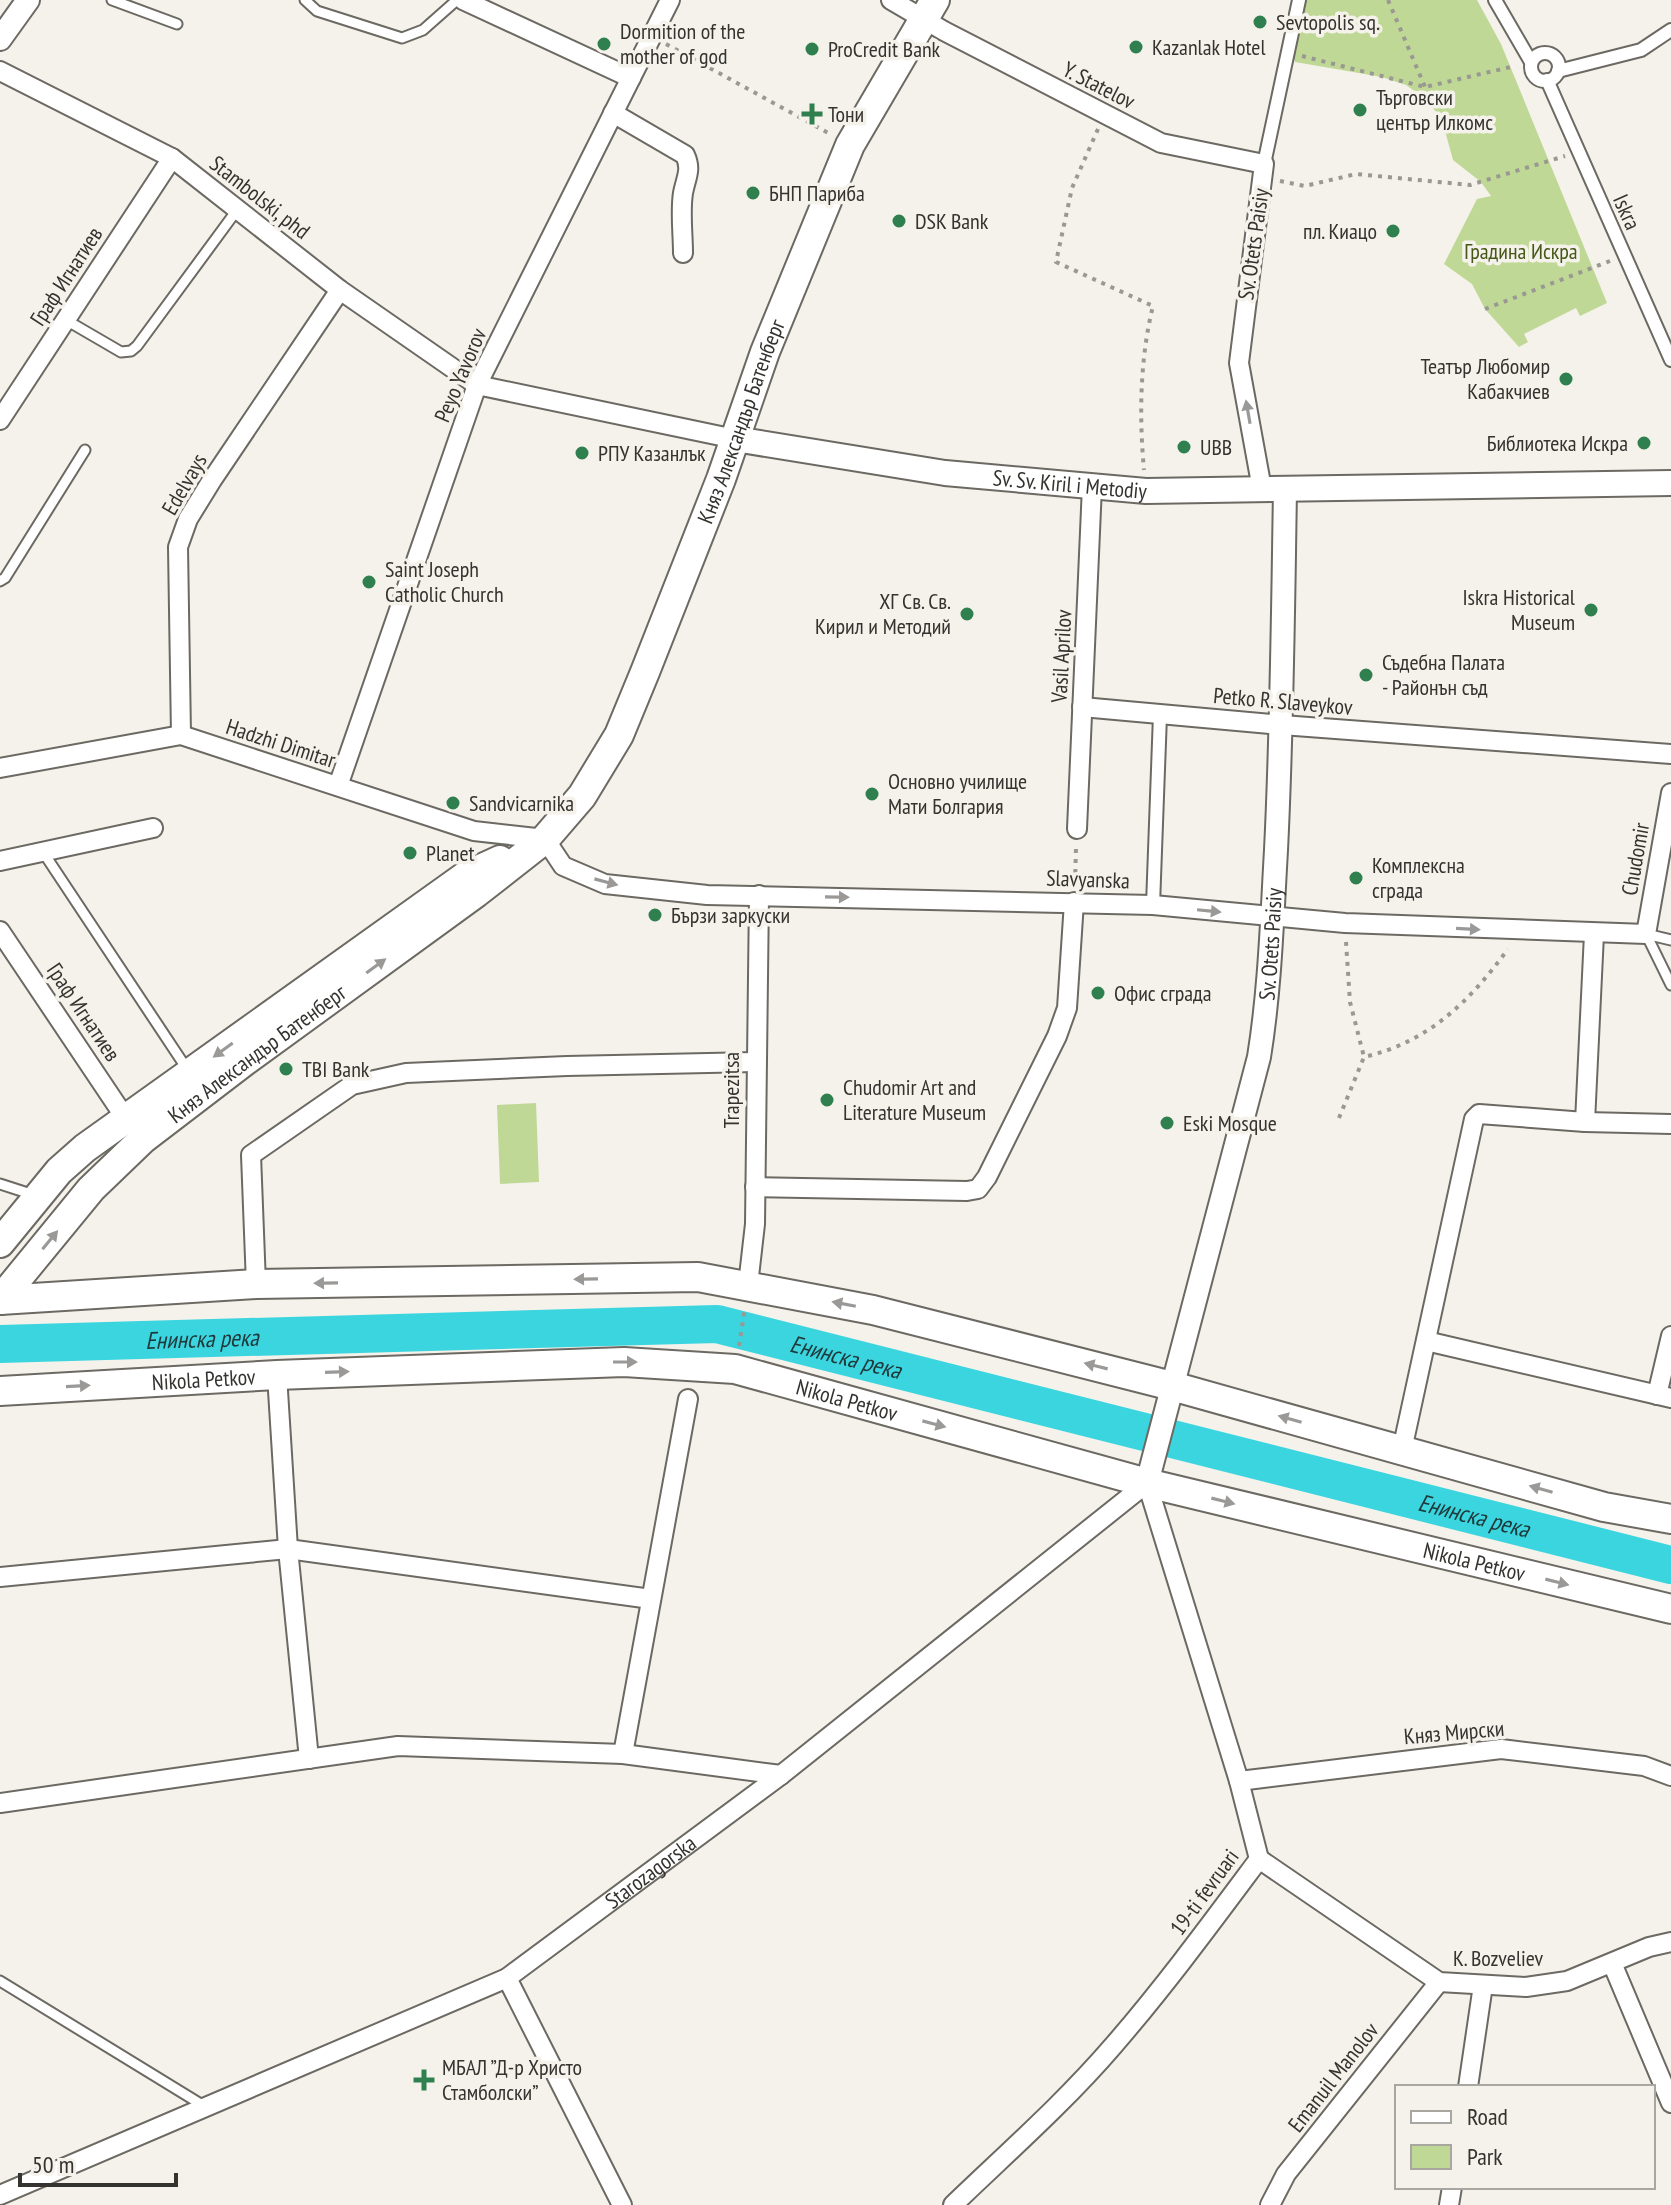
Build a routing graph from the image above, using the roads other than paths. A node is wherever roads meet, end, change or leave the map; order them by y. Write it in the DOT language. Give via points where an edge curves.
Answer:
graph roads {
  1 [pos="28,0"];
  2 [pos="112,0"];
  3 [pos="305,0"];
  4 [pos="457,0"];
  5 [pos="463,0"];
  6 [pos="670,0"];
  7 [pos="891,0"];
  8 [pos="1299,0"];
  9 [pos="1495,0"];
  10 [pos="929,10"];
  11 [pos="177,24"];
  12 [pos="1671,30"];
  13 [pos="0,39"];
  14 [pos="1531,62"];
  15 [pos="0,71"];
  16 [pos="1558,71"];
  17 [pos="631,78"];
  18 [pos="1547,80"];
  19 [pos="613,113"];
  20 [pos="172,158"];
  21 [pos="1264,171"];
  22 [pos="237,210"];
  23 [pos="683,253"];
  24 [pos="340,290"];
  25 [pos="66,320"];
  26 [pos="1671,360"];
  27 [pos="477,385"];
  28 [pos="0,420"];
  29 [pos="735,439"];
  30 [pos="85,450"];
  31 [pos="1671,483"];
  32 [pos="1092,486"];
  33 [pos="1274,489"];
  34 [pos="0,581"];
  35 [pos="1082,707"];
  36 [pos="1160,715"];
  37 [pos="1282,725"];
  38 [pos="181,735"];
  39 [pos="1671,754"];
  40 [pos="0,768"];
  41 [pos="338,786"];
  42 [pos="1671,793"];
  43 [pos="153,828"];
  44 [pos="1077,829"];
  45 [pos="545,839"];
  46 [pos="43,852"];
  47 [pos="0,861"];
  48 [pos="759,895"];
  49 [pos="1074,902"];
  50 [pos="1153,905"];
  51 [pos="1272,918"];
  52 [pos="0,931"];
  53 [pos="1594,934"];
  54 [pos="1646,934"];
  55 [pos="1671,940"];
  56 [pos="7,953"];
  57 [pos="1671,985"];
  58 [pos="755,1062"];
  59 [pos="190,1074"];
  60 [pos="126,1119"];
  61 [pos="1585,1122"];
  62 [pos="1671,1124"];
  63 [pos="0,1184"];
  64 [pos="755,1187"];
  65 [pos="37,1196"];
  66 [pos="0,1243"];
  67 [pos="256,1284"];
  68 [pos="746,1297"];
  69 [pos="0,1300"];
  70 [pos="1671,1336"];
  71 [pos="1426,1341"];
  72 [pos="277,1375"];
  73 [pos="0,1391"];
  74 [pos="1170,1394"];
  75 [pos="1664,1397"];
  76 [pos="688,1399"];
  77 [pos="1402,1450"];
  78 [pos="1149,1473"];
  79 [pos="1671,1519"];
  80 [pos="288,1549"];
  81 [pos="0,1577"];
  82 [pos="651,1599"];
  83 [pos="1671,1609"];
  84 [pos="623,1754"];
  85 [pos="309,1759"];
  86 [pos="781,1775"];
  87 [pos="1671,1776"];
  88 [pos="1239,1781"];
  89 [pos="0,1803"];
  90 [pos="1259,1859"];
  91 [pos="1671,1942"];
  92 [pos="1612,1963"];
  93 [pos="507,1978"];
  94 [pos="0,1981"];
  95 [pos="1439,1982"];
  96 [pos="1483,1985"];
  97 [pos="1468,2085"];
  98 [pos="1671,2103"];
  99 [pos="207,2107"];
  100 [pos="5,2196"];
  101 [pos="622,2205"];
  102 [pos="953,2205"];
  103 [pos="1270,2205"];
  1 -- 13 [label="street"];
  2 -- 11 [label="lane"];
  3 -- 4 [label="lane" via="317,11 402,38 423,30"];
  5 -- 17 [label="street"];
  6 -- 17 [label="street, Peyo Yavorov"];
  7 -- 10 [label="street, Y. Statelov"];
  8 -- 21 [label="street, Sv. Otets Paisiy"];
  9 -- 14 [label="street, Iskra"];
  10 -- 21 [label="street, Y. Statelov" via="1104,116 1161,143"];
  10 -- 29 [label="main road, Княз Александър Батенберг" via="850,145"];
  12 -- 16 [label="street" via="1641,50"];
  14 -- 16 [label="street" via="1542,53 1551,54"];
  14 -- 18 [label="street, Iskra" via="1534,76"];
  15 -- 20 [label="street, Stambolski, phd"];
  16 -- 18 [label="street"];
  17 -- 19 [label="street, Peyo Yavorov"];
  18 -- 26 [label="street, Iskra"];
  19 -- 23 [label="street" via="685,155 689,177 683,193"];
  19 -- 27 [label="street, Peyo Yavorov"];
  20 -- 22 [label="street, Stambolski, phd"];
  20 -- 25 [label="street, Граф Игнатиев"];
  33 -- 21 [label="street, Sv. Otets Paisiy, one-way" via="1239,363"];
  22 -- 24 [label="street, Stambolski, phd"];
  22 -- 25 [label="lane" via="131,351 121,352"];
  24 -- 27 [label="street, Stambolski, phd"];
  24 -- 38 [label="street, Edelvays" via="188,519 178,547"];
  25 -- 28 [label="street, Граф Игнатиев"];
  27 -- 29 [label="street, Sv. Sv. Kiril i Metodiy"];
  27 -- 41 [label="street, Peyo Yavorov"];
  29 -- 32 [label="main road, Sv. Sv. Kiril i Metodiy" via="945,473"];
  29 -- 45 [label="main road, Княз Александър Батенберг" via="619,735 582,796"];
  30 -- 34 [label="lane"];
  31 -- 33 [label="main road, Sv. Sv. Kiril i Metodiy"];
  32 -- 33 [label="main road, Sv. Sv. Kiril i Metodiy" via="1146,491"];
  32 -- 35 [label="street, Vasil Aprilov"];
  33 -- 37 [label="street, Sv. Otets Paisiy"];
  35 -- 36 [label="street, Petko R. Slaveykov"];
  35 -- 44 [label="street, Vasil Aprilov"];
  36 -- 37 [label="street, Petko R. Slaveykov"];
  36 -- 50 [label="street"];
  37 -- 39 [label="street, Petko R. Slaveykov"];
  37 -- 51 [label="street, Sv. Otets Paisiy"];
  38 -- 40 [label="street, Hadzhi Dimitar"];
  38 -- 41 [label="street, Hadzhi Dimitar"];
  41 -- 45 [label="street, Hadzhi Dimitar" via="474,831"];
  42 -- 54 [label="street, Chudomir"];
  43 -- 46 [label="street"];
  45 -- 48 [label="street, Slavyanska, one-way" via="563,866 605,884"];
  45 -- 59 [label="main road, Княз Александър Батенберг, one-way" via="467,875"];
  69 -- 45 [label="main road, Княз Александър Батенберг, one-way" via="91,1189 143,1139"];
  46 -- 47 [label="street"];
  46 -- 59 [label="lane"];
  48 -- 49 [label="street, Slavyanska, one-way"];
  48 -- 58 [label="street, Trapezitsa"];
  49 -- 50 [label="street, Slavyanska"];
  49 -- 64 [label="street" via="1067,1008 978,1189"];
  50 -- 51 [label="street, Slavyanska, one-way"];
  51 -- 53 [label="street, Slavyanska, one-way"];
  51 -- 74 [label="street, Sv. Otets Paisiy" via="1259,1057"];
  52 -- 56 [label="street, Граф Игнатиев"];
  53 -- 54 [label="street, Slavyanska"];
  53 -- 61 [label="street"];
  54 -- 55 [label="lane"];
  54 -- 57 [label="lane"];
  56 -- 60 [label="street, Граф Игнатиев"];
  58 -- 64 [label="street, Trapezitsa"];
  58 -- 67 [label="street" via="406,1073 352,1085 251,1155"];
  59 -- 60 [label="main road, Княз Александър Батенберг"];
  60 -- 65 [label="main road, Княз Александър Батенберг" via="68,1163"];
  61 -- 62 [label="street"];
  61 -- 71 [label="street" via="1479,1114 1474,1119"];
  63 -- 65 [label="lane"];
  64 -- 68 [label="street, Trapezitsa"];
  65 -- 66 [label="main road, Княз Александър Батенберг"];
  68 -- 67 [label="main road, one-way" via="698,1277"];
  67 -- 69 [label="main road"];
  74 -- 68 [label="main road, one-way" via="873,1310"];
  70 -- 75 [label="street"];
  71 -- 75 [label="street"];
  71 -- 77 [label="street"];
  73 -- 72 [label="main road, Nikola Petkov, one-way"];
  72 -- 78 [label="main road, Nikola Petkov, one-way" via="624,1362 735,1369"];
  72 -- 80 [label="street"];
  77 -- 74 [label="main road, one-way"];
  74 -- 78 [label="street"];
  76 -- 82 [label="street"];
  79 -- 77 [label="main road, one-way" via="1604,1507"];
  78 -- 83 [label="main road, Nikola Petkov, one-way"];
  78 -- 86 [label="street, Starozagorska"];
  78 -- 88 [label="street, 19-ti fevruari"];
  80 -- 81 [label="street"];
  80 -- 82 [label="street"];
  80 -- 85 [label="street"];
  82 -- 84 [label="street"];
  84 -- 85 [label="street" via="398,1746"];
  84 -- 86 [label="street"];
  85 -- 89 [label="street"];
  86 -- 93 [label="street, Starozagorska"];
  87 -- 88 [label="street, Княз Мирски" via="1644,1766 1501,1749"];
  88 -- 90 [label="street, 19-ti fevruari"];
  90 -- 95 [label="street, K. Bozveliev"];
  90 -- 102 [label="street, 19-ti fevruari" via="1112,2048"];
  91 -- 92 [label="street, K. Bozveliev"];
  92 -- 96 [label="street, K. Bozveliev" via="1567,1981 1526,1987"];
  92 -- 98 [label="street"];
  93 -- 99 [label="street, Starozagorska"];
  93 -- 101 [label="street"];
  94 -- 99 [label="lane"];
  95 -- 96 [label="street, K. Bozveliev"];
  95 -- 103 [label="street, Emanuil Manolov" via="1286,2174"];
  96 -- 97 [label="street"];
  99 -- 100 [label="street, Starozagorska"];
}
